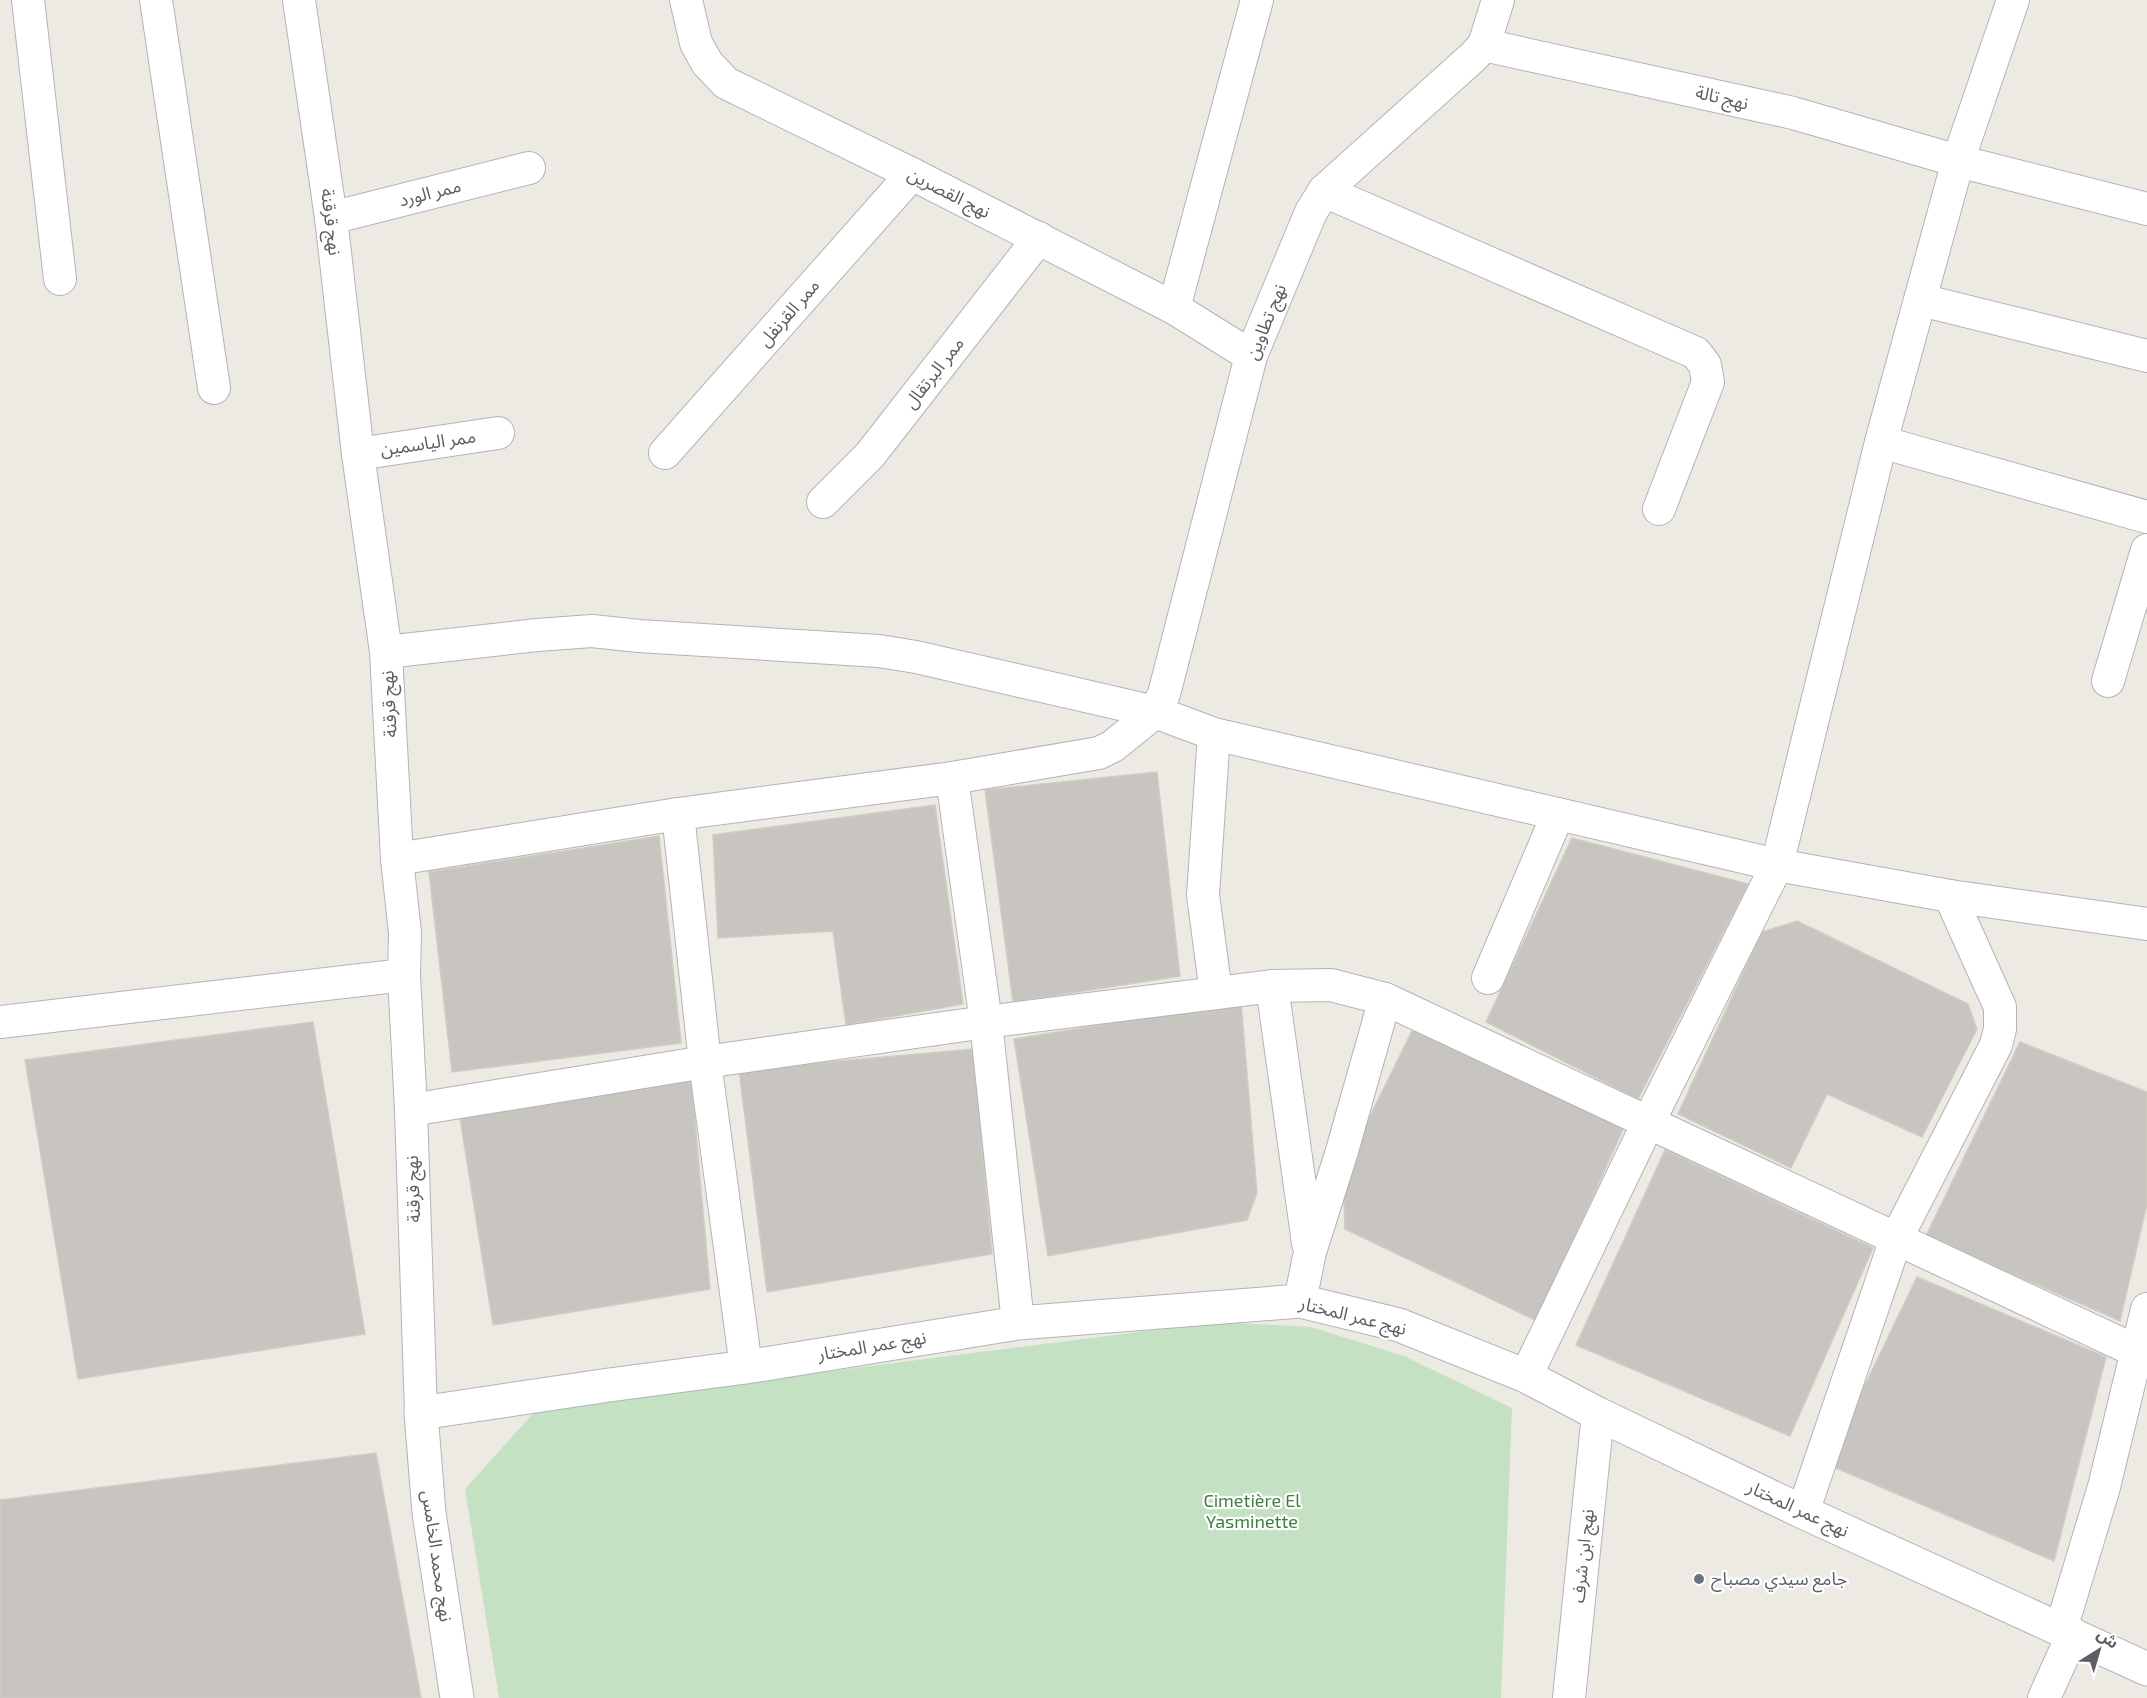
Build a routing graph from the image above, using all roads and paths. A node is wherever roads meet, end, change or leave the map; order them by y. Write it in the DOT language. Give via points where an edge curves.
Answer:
graph roads {
  1 [pos="28,0"];
  2 [pos="156,0"];
  3 [pos="299,0"];
  4 [pos="686,0"];
  5 [pos="1498,0"];
  6 [pos="2013,0"];
  7 [pos="1252,1"];
  8 [pos="1484,45"];
  9 [pos="1958,161"];
  10 [pos="529,168"];
  11 [pos="912,174"];
  12 [pos="1324,191"];
  13 [pos="2147,209"];
  14 [pos="331,218"];
  15 [pos="1039,238"];
  16 [pos="60,279"];
  17 [pos="1921,300"];
  18 [pos="1174,308"];
  19 [pos="1251,356"];
  20 [pos="2147,356"];
  21 [pos="214,388"];
  22 [pos="498,433"];
  23 [pos="1881,442"];
  24 [pos="665,453"];
  25 [pos="358,454"];
  26 [pos="823,502"];
  27 [pos="1659,509"];
  28 [pos="2147,518"];
  29 [pos="2147,550"];
  30 [pos="386,652"];
  31 [pos="2108,681"];
  32 [pos="1155,712"];
  33 [pos="1214,734"];
  34 [pos="952,778"];
  35 [pos="678,814"];
  36 [pos="1558,814"];
  37 [pos="397,859"];
  38 [pos="1777,866"];
  39 [pos="1950,896"];
  40 [pos="2147,924"];
  41 [pos="404,975"];
  42 [pos="1488,978"];
  43 [pos="1272,986"];
  44 [pos="1216,993"];
  45 [pos="1385,999"];
  46 [pos="0,1022"];
  47 [pos="986,1022"];
  48 [pos="705,1062"];
  49 [pos="411,1110"];
  50 [pos="1648,1123"];
  51 [pos="1896,1239"];
  52 [pos="1310,1252"];
  53 [pos="1299,1300"];
  54 [pos="2147,1309"];
  55 [pos="1018,1323"];
  56 [pos="2136,1351"];
  57 [pos="746,1367"];
  58 [pos="1526,1376"];
  59 [pos="421,1413"];
  60 [pos="1598,1414"];
  61 [pos="1803,1512"];
  62 [pos="2067,1632"];
  63 [pos="2147,1669"];
  64 [pos="457,1698"];
  65 [pos="1569,1698"];
  66 [pos="2044,1698"];
  1 -- 16 [label="street"];
  2 -- 21 [label="street"];
  3 -- 14 [label="street, نهج قرقنة"];
  4 -- 11 [label="street, نهج القصرين" via="696,43 707,63 726,83"];
  5 -- 8 [label="street, نهج تطاوين"];
  6 -- 9 [label="street"];
  7 -- 18 [label="street"];
  8 -- 9 [label="street, نهج تالة" via="1793,114"];
  8 -- 12 [label="street, نهج تطاوين"];
  9 -- 13 [label="street, نهج تالة"];
  9 -- 17 [label="street"];
  10 -- 14 [label="street, ممر الورد"];
  11 -- 15 [label="street, نهج القصرين"];
  11 -- 24 [label="street, ممر القرنفل"];
  12 -- 19 [label="street, نهج تطاوين" via="1311,212"];
  12 -- 27 [label="street" via="1696,353 1705,365 1708,382"];
  14 -- 25 [label="street, نهج قرقنة"];
  15 -- 18 [label="street, نهج القصرين"];
  15 -- 26 [label="street, ممر البرتقال" via="870,455"];
  17 -- 20 [label="street"];
  17 -- 23 [label="street"];
  18 -- 19 [label="street, نهج القصرين"];
  19 -- 32 [label="street, نهج تطاوين" via="1172,668"];
  22 -- 25 [label="street, ممر الياسمين"];
  23 -- 28 [label="street"];
  23 -- 38 [label="street"];
  25 -- 30 [label="street, نهج قرقنة"];
  29 -- 31 [label="street"];
  30 -- 32 [label="street" via="592,631 879,651"];
  30 -- 37 [label="street, نهج قرقنة"];
  32 -- 33 [label="street"];
  32 -- 34 [label="street" via="1100,753"];
  33 -- 36 [label="street"];
  33 -- 44 [label="street" via="1203,895"];
  34 -- 35 [label="street"];
  34 -- 47 [label="street"];
  35 -- 37 [label="street"];
  35 -- 48 [label="street"];
  36 -- 38 [label="street"];
  36 -- 42 [label="street"];
  37 -- 41 [label="street, نهج قرقنة" via="405,933"];
  38 -- 39 [label="street"];
  38 -- 50 [label="street"];
  39 -- 40 [label="street"];
  39 -- 51 [label="street" via="2000,1007 2000,1029 1996,1045"];
  41 -- 46 [label="street"];
  41 -- 49 [label="street, نهج قرقنة"];
  43 -- 44 [label="street"];
  43 -- 45 [label="street" via="1331,985"];
  43 -- 52 [label="street"];
  44 -- 47 [label="street"];
  45 -- 50 [label="street"];
  45 -- 52 [label="street"];
  47 -- 48 [label="street"];
  47 -- 55 [label="street"];
  48 -- 49 [label="street"];
  48 -- 57 [label="street"];
  49 -- 59 [label="street, نهج قرقنة"];
  50 -- 51 [label="street"];
  50 -- 58 [label="street"];
  51 -- 56 [label="street"];
  51 -- 61 [label="street"];
  52 -- 53 [label="street"];
  53 -- 55 [label="street, نهج عمر المختار"];
  53 -- 58 [label="street, نهج عمر المختار" via="1399,1325"];
  54 -- 56 [label="street"];
  55 -- 57 [label="street, نهج عمر المختار"];
  56 -- 62 [label="street"];
  57 -- 59 [label="street, نهج عمر المختار"];
  58 -- 60 [label="street, نهج عمر المختار"];
  59 -- 64 [label="street, نهج محمد الخامس" via="429,1513"];
  60 -- 61 [label="street, نهج عمر المختار"];
  60 -- 65 [label="street, نهج ابن شرف"];
  61 -- 62 [label="street, نهج عمر المختار"];
  62 -- 63 [label="street, نهج عمر المختار"];
  62 -- 66 [label="street"];
}
